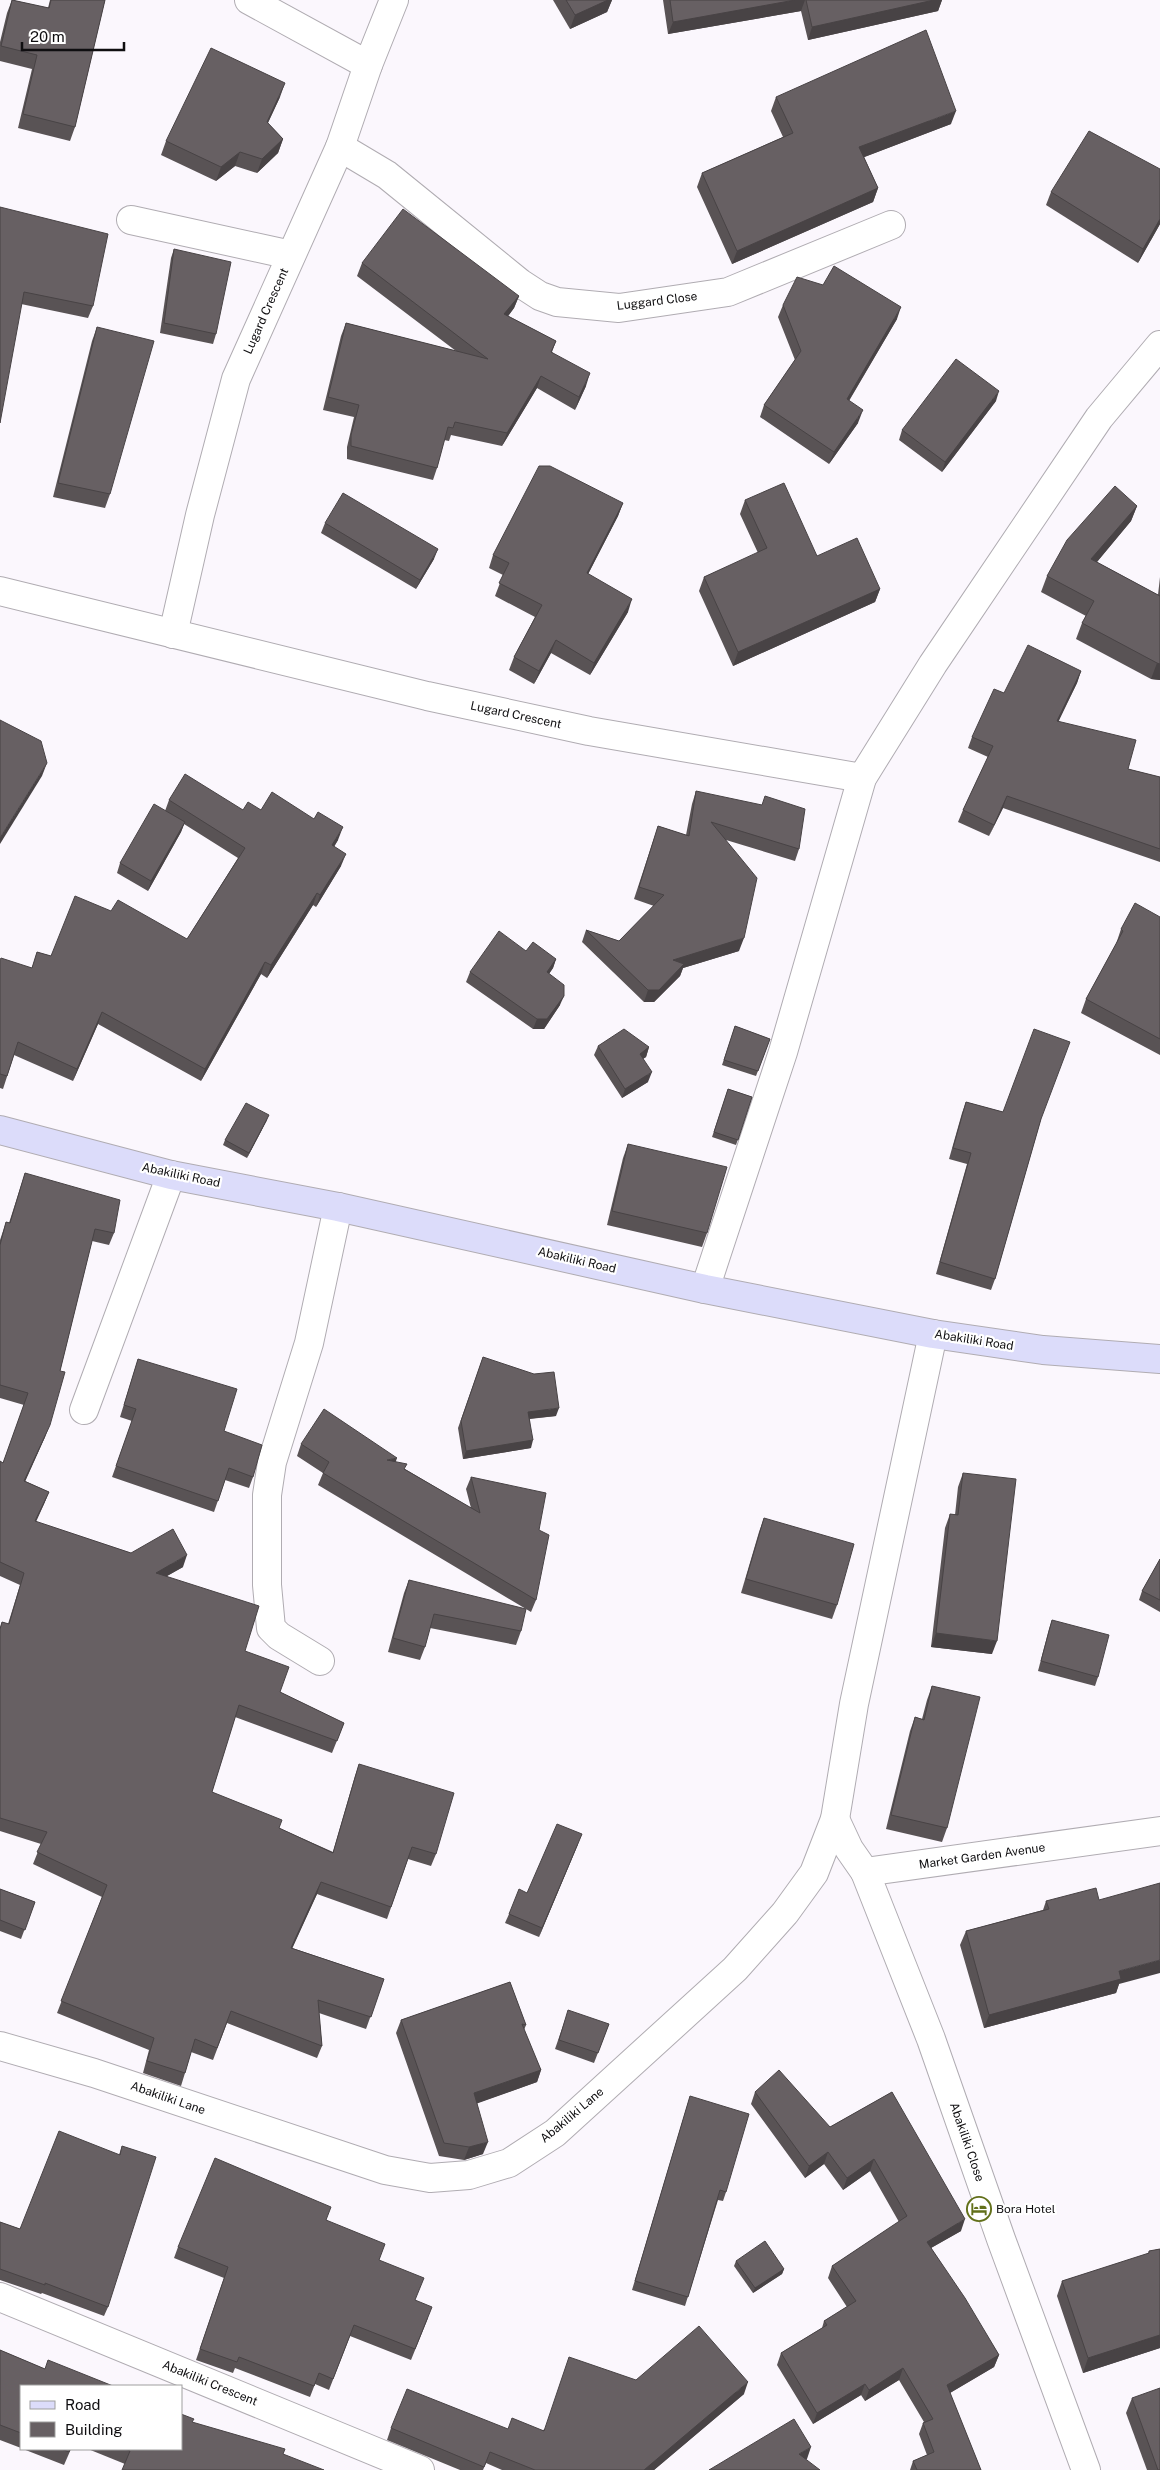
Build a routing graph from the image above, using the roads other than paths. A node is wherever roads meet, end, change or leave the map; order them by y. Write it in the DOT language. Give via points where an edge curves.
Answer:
graph roads {
  1 [pos="249,0"];
  2 [pos="394,0"];
  3 [pos="368,65"];
  4 [pos="340,147"];
  5 [pos="131,220"];
  6 [pos="891,225"];
  7 [pos="291,255"];
  8 [pos="1160,345"];
  9 [pos="0,591"];
  10 [pos="173,634"];
  11 [pos="862,778"];
  12 [pos="0,1130"];
  13 [pos="172,1174"];
  14 [pos="338,1207"];
  15 [pos="706,1289"];
  16 [pos="933,1334"];
  17 [pos="1160,1359"];
  18 [pos="84,1410"];
  19 [pos="320,1661"];
  20 [pos="834,1819"];
  21 [pos="1160,1831"];
  22 [pos="865,1872"];
  23 [pos="0,2046"];
  24 [pos="0,2297"];
  25 [pos="420,2470"];
  26 [pos="1086,2470"];
  1 -- 3 [label="street"];
  2 -- 3 [label="street, Lugard Crescent"];
  3 -- 4 [label="street, Lugard Crescent"];
  4 -- 6 [label="street, Luggard Close" via="387,176 520,283 557,302 619,308 728,292"];
  4 -- 7 [label="street, Lugard Crescent"];
  5 -- 7 [label="street"];
  7 -- 10 [label="street, Lugard Crescent" via="236,379"];
  8 -- 11 [label="street" via="1094,427 933,664"];
  9 -- 10 [label="street, Lugard Crescent"];
  10 -- 11 [label="street, Lugard Crescent" via="427,696 589,731"];
  11 -- 15 [label="street" via="783,1052"];
  12 -- 13 [label="main road, Abakiliki Road"];
  13 -- 14 [label="main road, Abakiliki Road"];
  13 -- 18 [label="street"];
  14 -- 15 [label="main road, Abakiliki Road"];
  14 -- 19 [label="street" via="309,1343 272,1462 267,1495 266,1585 271,1628"];
  15 -- 16 [label="main road, Abakiliki Road"];
  16 -- 17 [label="main road, Abakiliki Road" via="1043,1350"];
  16 -- 20 [label="street, Abakiliki Lane" via="854,1704"];
  20 -- 22 [label="street"];
  20 -- 23 [label="street, Abakiliki Lane" via="814,1873 735,1969 555,2133 510,2163 469,2175 430,2178 384,2170 94,2072"];
  21 -- 22 [label="street, Market Garden Avenue"];
  22 -- 26 [label="street, Abakiliki Close" via="931,2039"];
  24 -- 25 [label="street, Abakiliki Crescent"];
}
